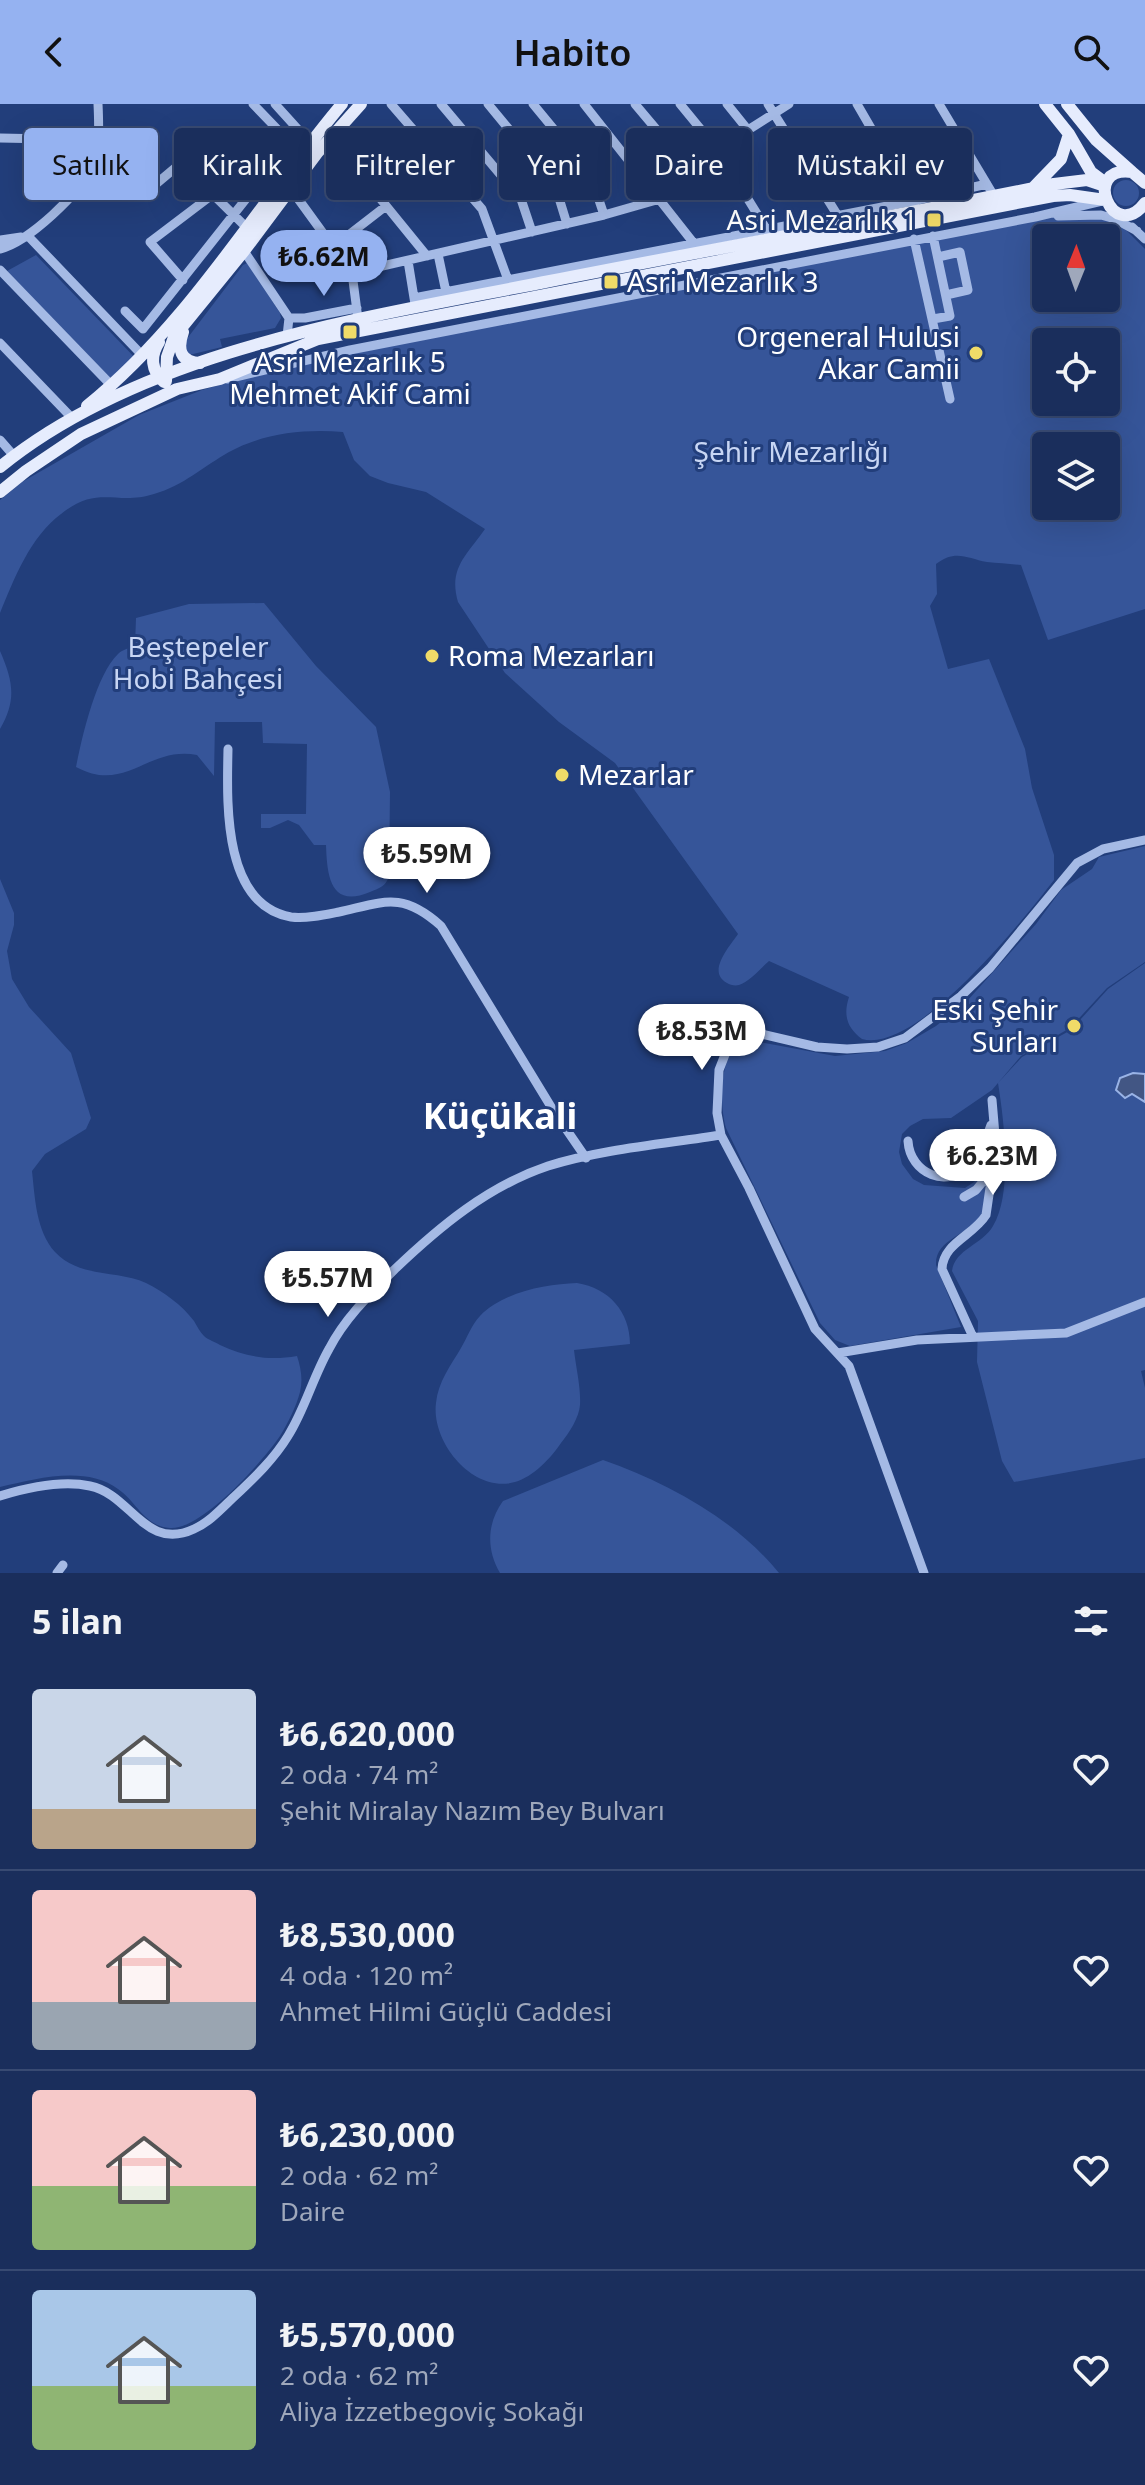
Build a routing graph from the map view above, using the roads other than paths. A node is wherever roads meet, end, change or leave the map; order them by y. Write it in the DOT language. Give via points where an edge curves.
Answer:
graph roads {
  1 [pos="98,104"];
  2 [pos="253,104"];
  3 [pos="275,104"];
  4 [pos="342,104"];
  5 [pos="361,104"];
  6 [pos="391,104"];
  7 [pos="441,104"];
  8 [pos="488,104"];
  9 [pos="533,104"];
  10 [pos="584,104"];
  11 [pos="635,104"];
  12 [pos="680,104"];
  13 [pos="727,104"];
  14 [pos="789,104"];
  15 [pos="857,104"];
  16 [pos="939,104"];
  17 [pos="1045,104"];
  18 [pos="1067,104"];
  19 [pos="772,108"];
  20 [pos="98,128"];
  21 [pos="275,128"];
  22 [pos="340,128"];
  23 [pos="655,128"];
  24 [pos="700,128"];
  25 [pos="746,128"];
  26 [pos="750,128"];
  27 [pos="1069,134"];
  28 [pos="0,138"];
  29 [pos="24,138"];
  30 [pos="326,141"];
  31 [pos="314,147"];
  32 [pos="310,152"];
  33 [pos="626,156"];
  34 [pos="174,169"];
  35 [pos="1140,176"];
  36 [pos="158,182"];
  37 [pos="987,184"];
  38 [pos="1033,188"];
  39 [pos="1106,192"];
  40 [pos="994,196"];
  41 [pos="65,200"];
  42 [pos="205,200"];
  43 [pos="217,200"];
  44 [pos="246,200"];
  45 [pos="269,200"];
  46 [pos="283,200"];
  47 [pos="299,200"];
  48 [pos="381,200"];
  49 [pos="656,200"];
  50 [pos="661,200"];
  51 [pos="748,200"];
  52 [pos="386,206"];
  53 [pos="916,206"];
  54 [pos="1144,208"];
  55 [pos="1119,213"];
  56 [pos="604,215"];
  57 [pos="838,216"];
  58 [pos="233,217"];
  59 [pos="1035,217"];
  60 [pos="567,224"];
  61 [pos="246,227"];
  62 [pos="767,230"];
  63 [pos="1137,231"];
  64 [pos="532,232"];
  65 [pos="28,236"];
  66 [pos="933,236"];
  67 [pos="914,239"];
  68 [pos="1145,239"];
  69 [pos="0,240"];
  70 [pos="495,241"];
  71 [pos="333,247"];
  72 [pos="697,248"];
  73 [pos="0,249"];
  74 [pos="244,251"];
  75 [pos="438,254"];
  76 [pos="427,256"];
  77 [pos="938,257"];
  78 [pos="408,261"];
  79 [pos="0,270"];
  80 [pos="352,273"];
  81 [pos="183,280"];
  82 [pos="508,280"];
  83 [pos="446,292"];
  84 [pos="946,295"];
  85 [pos="415,303"];
  86 [pos="125,311"];
  87 [pos="358,313"];
  88 [pos="289,318"];
  89 [pos="933,319"];
  90 [pos="187,322"];
  91 [pos="169,327"];
  92 [pos="287,336"];
  93 [pos="0,343"];
  94 [pos="141,354"];
  95 [pos="200,363"];
  96 [pos="220,379"];
  97 [pos="167,381"];
  98 [pos="112,386"];
  99 [pos="950,399"];
  100 [pos="72,418"];
  101 [pos="0,440"];
  102 [pos="14,456"];
  103 [pos="0,467"];
  104 [pos="0,492"];
  105 [pos="228,749"];
  106 [pos="1145,840"];
  107 [pos="992,1100"];
  108 [pos="993,1119"];
  109 [pos="721,1135"];
  110 [pos="908,1141"];
  111 [pos="586,1158"];
  112 [pos="993,1168"];
  113 [pos="964,1197"];
  114 [pos="1145,1302"];
  115 [pos="973,1337"];
  116 [pos="838,1353"];
  117 [pos="0,1496"];
  118 [pos="924,1573"];
  1 -- 20 [label="street"];
  2 -- 21 [label="street"];
  3 -- 31 [label="street"];
  4 -- 31 [label="main road"];
  5 -- 22 [label="main road"];
  6 -- 70 [label="street" via="482,209"];
  7 -- 64 [label="street" via="521,199"];
  8 -- 60 [label="street" via="555,185"];
  9 -- 56 [label="street" via="590,173"];
  10 -- 33 [label="street"];
  11 -- 23 [label="street"];
  12 -- 24 [label="street"];
  13 -- 25 [label="street"];
  14 -- 19 [label="street"];
  15 -- 53 [label="street"];
  16 -- 37 [label="street"];
  17 -- 27 [label="main road"];
  18 -- 35 [label="main road" via="1096,140"];
  19 -- 26 [label="street"];
  19 -- 57 [label="street"];
  27 -- 38 [label="main road" via="1061,159"];
  27 -- 39 [label="main road"];
  28 -- 29 [label="street"];
  30 -- 31 [label="main road"];
  31 -- 32 [label="main road"];
  34 -- 36 [label="street"];
  35 -- 39 [label="main road" via="1119,172"];
  37 -- 40 [label="street"];
  37 -- 53 [label="street"];
  38 -- 39 [label="main road" via="1087,180"];
  38 -- 40 [label="main road"];
  39 -- 55 [label="main road" via="1109,207"];
  39 -- 59 [label="street"];
  39 -- 96 [label="main road" via="1053,196 332,336"];
  40 -- 53 [label="main road"];
  41 -- 65 [label="street"];
  42 -- 81 [label="street" via="150,242"];
  43 -- 58 [label="street"];
  44 -- 58 [label="street"];
  45 -- 61 [label="main road"];
  46 -- 74 [label="main road"];
  47 -- 71 [label="street"];
  48 -- 52 [label="street"];
  49 -- 56 [label="street"];
  50 -- 72 [label="street"];
  51 -- 62 [label="street"];
  52 -- 71 [label="street"];
  52 -- 76 [label="street"];
  53 -- 57 [label="street"];
  53 -- 72 [label="main road"];
  54 -- 55 [label="main road"];
  55 -- 63 [label="street"];
  56 -- 60 [label="street"];
  57 -- 62 [label="street"];
  58 -- 61 [label="street"];
  58 -- 81 [label="street"];
  59 -- 63 [label="street" via="1101,215"];
  59 -- 66 [label="street"];
  60 -- 64 [label="street"];
  61 -- 91 [label="main road"];
  62 -- 72 [label="street"];
  63 -- 68 [label="street"];
  64 -- 70 [label="street"];
  65 -- 69 [label="street"];
  65 -- 73 [label="street"];
  65 -- 94 [label="street"];
  66 -- 67 [label="street"];
  66 -- 77 [label="street"];
  67 -- 89 [label="street"];
  67 -- 96 [label="street"];
  70 -- 75 [label="street"];
  70 -- 82 [label="street"];
  71 -- 80 [label="street"];
  72 -- 82 [label="street"];
  72 -- 85 [label="main road"];
  74 -- 88 [label="street"];
  74 -- 90 [label="main road"];
  75 -- 76 [label="street"];
  75 -- 83 [label="street"];
  76 -- 78 [label="street"];
  77 -- 84 [label="street"];
  77 -- 84 [label="street" via="960,252 968,290"];
  78 -- 80 [label="street"];
  78 -- 85 [label="street"];
  79 -- 98 [label="street"];
  80 -- 87 [label="street"];
  81 -- 86 [label="street" via="143,329"];
  82 -- 83 [label="street"];
  83 -- 85 [label="street"];
  84 -- 89 [label="street" via="950,316"];
  85 -- 87 [label="main road"];
  87 -- 88 [label="street"];
  87 -- 92 [label="main road"];
  88 -- 92 [label="street"];
  89 -- 99 [label="street"];
  90 -- 95 [label="main road" via="179,349 189,361"];
  90 -- 97 [label="main road" via="169,347"];
  91 -- 94 [label="main road"];
  91 -- 97 [label="main road" via="153,357 153,367"];
  92 -- 95 [label="main road"];
  93 -- 100 [label="street"];
  94 -- 98 [label="main road"];
  95 -- 97 [label="main road"];
  96 -- 97 [label="main road"];
  97 -- 100 [label="main road"];
  97 -- 104 [label="main road" via="159,397 81,434"];
  98 -- 100 [label="main road"];
  100 -- 102 [label="main road"];
  101 -- 102 [label="street"];
  102 -- 103 [label="main road"];
  105 -- 111 [label="street" via="232,841 252,895 273,912 292,917 394,901 428,915 441,926"];
  106 -- 109 [label="street" via="1103,849 1077,863 990,968 905,1038 847,1049 761,1034 737,1036 725,1050 719,1070"];
  107 -- 108 [label="street"];
  108 -- 110 [label="street" via="970,1165 948,1177 934,1177 920,1168"];
  108 -- 112 [label="street"];
  109 -- 111 [label="street"];
  109 -- 116 [label="street" via="815,1329"];
  111 -- 117 [label="street" via="549,1166 503,1186 455,1215 409,1255 349,1318 330,1346 273,1458 204,1524 179,1534 161,1533 109,1493 89,1485 40,1487"];
  112 -- 113 [label="street"];
  112 -- 115 [label="street" via="986,1215 942,1261"];
  114 -- 115 [label="street" via="1066,1333"];
  115 -- 116 [label="street"];
  116 -- 118 [label="street" via="856,1382"];
}
